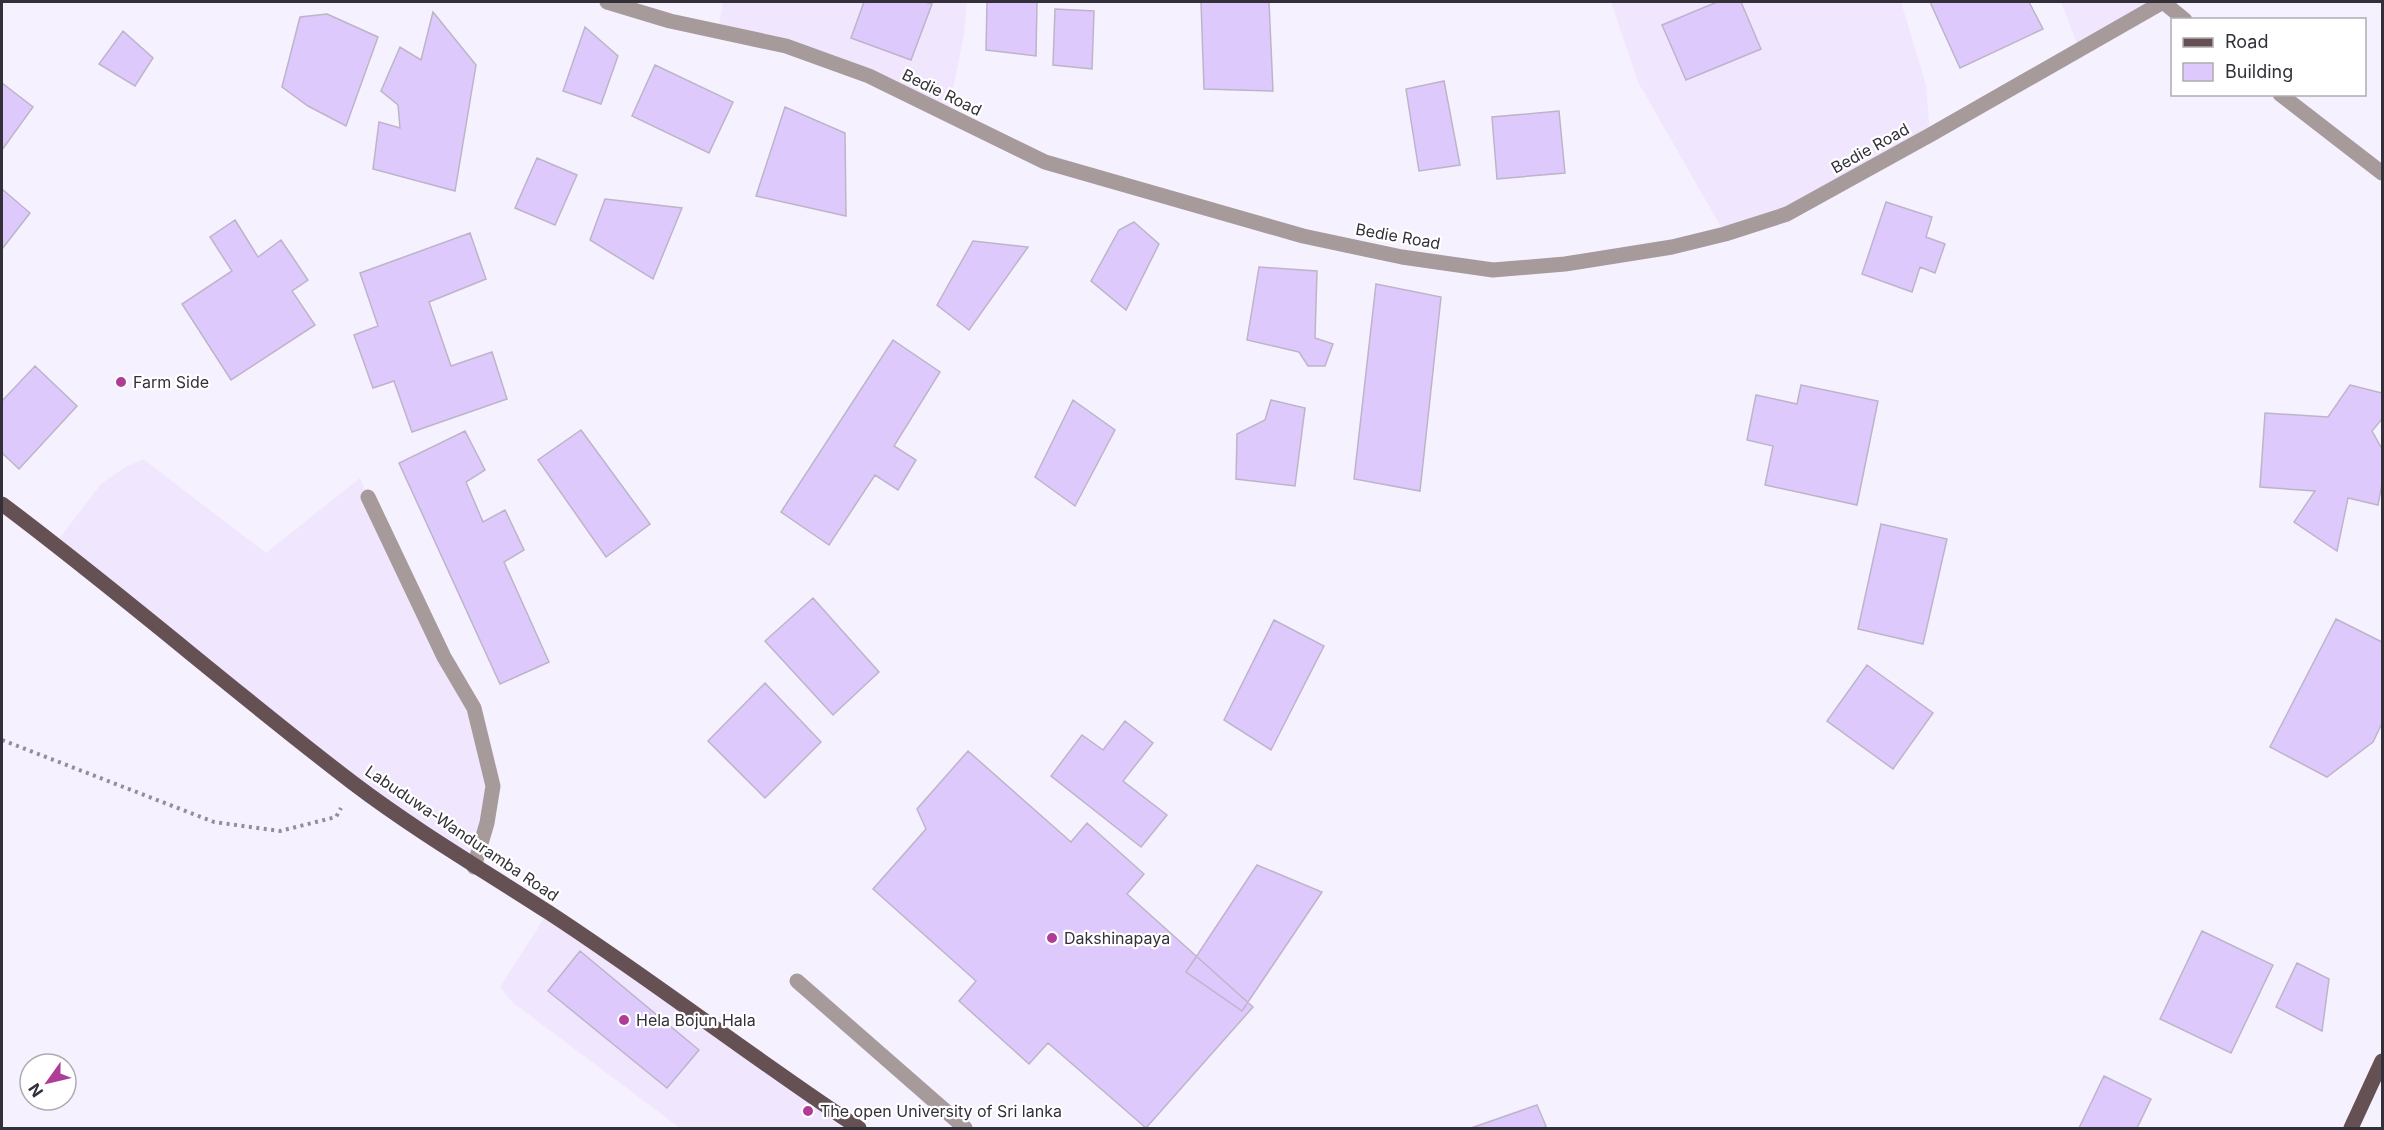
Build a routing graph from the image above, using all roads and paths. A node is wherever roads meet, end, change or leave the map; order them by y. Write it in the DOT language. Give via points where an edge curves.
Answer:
graph roads {
  1 [pos="607,2"];
  2 [pos="2163,2"];
  3 [pos="2183,18"];
  4 [pos="2283,96"];
  5 [pos="2382,173"];
  6 [pos="368,497"];
  7 [pos="2,504"];
  8 [pos="2,740"];
  9 [pos="354,784"];
  10 [pos="474,867"];
  11 [pos="797,981"];
  12 [pos="2382,1061"];
  13 [pos="859,1128"];
  14 [pos="965,1128"];
  15 [pos="2351,1128"];
  1 -- 2 [label="street, Bedie Road" via="670,21 786,46 859,72 1045,162 1303,236 1402,257 1493,270 1565,264 1672,247 1786,214"];
  2 -- 3 [label="street"];
  4 -- 5 [label="street"];
  6 -- 10 [label="street" via="444,657 474,708 493,786 488,823"];
  7 -- 9 [label="main road, Labuduwa-Wanduramba Road"];
  8 -- 9 [label="path" via="214,822 280,831 336,817"];
  9 -- 10 [label="main road, Labuduwa-Wanduramba Road"];
  10 -- 13 [label="main road, Labuduwa-Wanduramba Road" via="567,925"];
  11 -- 14 [label="street"];
  12 -- 15 [label="main road"];
}
